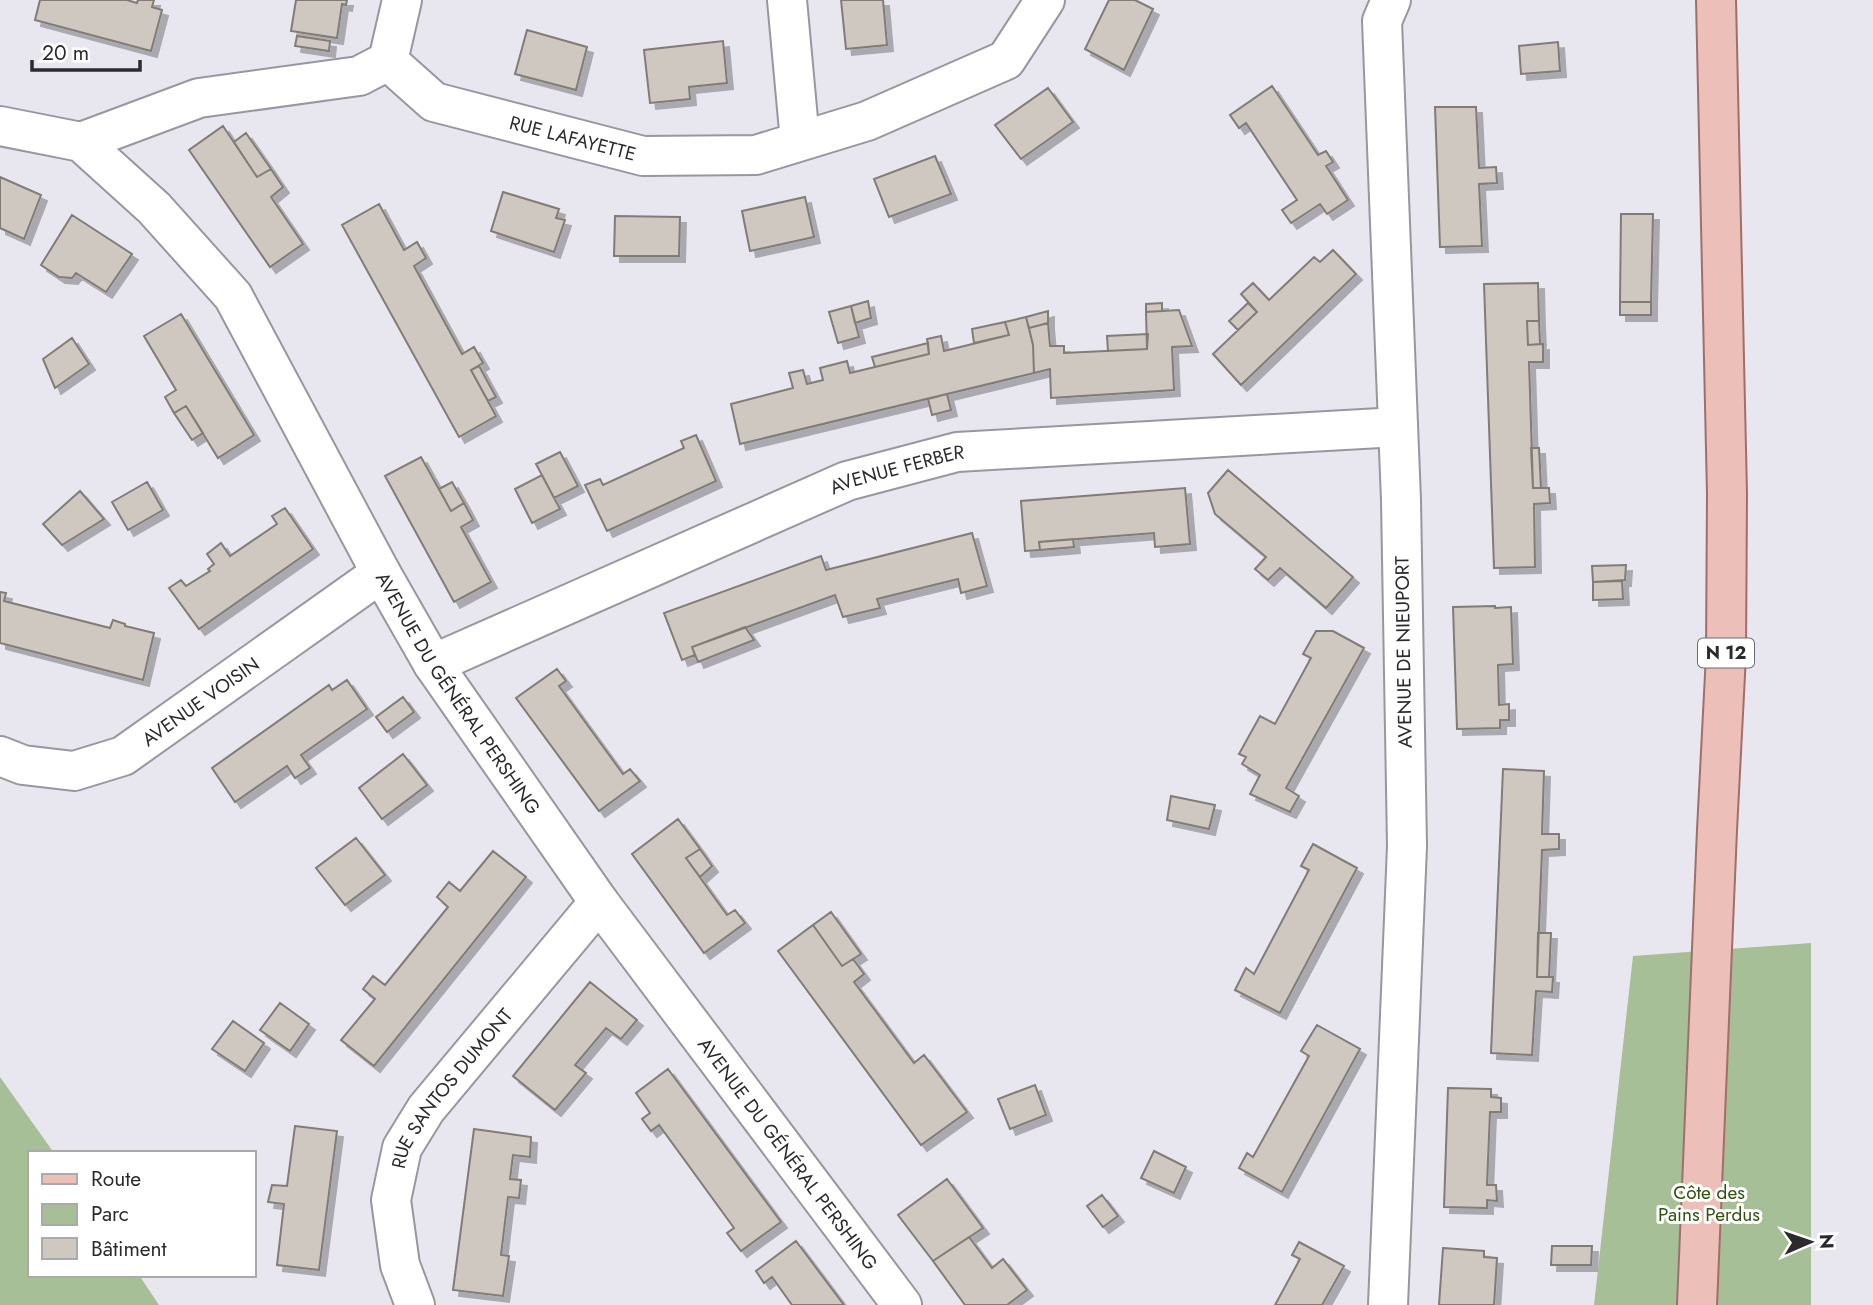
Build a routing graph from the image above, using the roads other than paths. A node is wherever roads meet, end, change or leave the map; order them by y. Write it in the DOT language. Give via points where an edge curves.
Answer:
graph roads {
  1 [pos="402,0"];
  2 [pos="788,0"];
  3 [pos="1045,0"];
  4 [pos="1391,0"];
  5 [pos="1716,0"];
  6 [pos="388,61"];
  7 [pos="0,126"];
  8 [pos="800,141"];
  9 [pos="81,142"];
  10 [pos="1398,428"];
  11 [pos="381,573"];
  12 [pos="433,664"];
  13 [pos="0,756"];
  14 [pos="599,902"];
  15 [pos="415,1305"];
  16 [pos="902,1305"];
  17 [pos="1388,1305"];
  18 [pos="1697,1305"];
  1 -- 6 [label="street"];
  2 -- 8 [label="street"];
  3 -- 8 [label="street, RUE LAFAYETTE" via="1006,60 867,121"];
  4 -- 10 [label="street, AVENUE DE NIEUPORT" via="1382,21"];
  5 -- 18 [label="main road, N 12" via="1726,655"];
  6 -- 8 [label="street, RUE LAFAYETTE" via="434,102 643,156 756,155"];
  6 -- 9 [label="street" via="359,76 199,98"];
  7 -- 9 [label="street"];
  9 -- 11 [label="street, AVENUE DU GÉNÉRAL PERSHING" via="155,208 233,296"];
  10 -- 12 [label="street, AVENUE FERBER" via="957,452 847,481"];
  10 -- 17 [label="street, AVENUE DE NIEUPORT" via="1407,846"];
  11 -- 12 [label="street, AVENUE DU GÉNÉRAL PERSHING"];
  11 -- 13 [label="street, AVENUE VOISIN" via="123,756 74,772 23,765"];
  12 -- 14 [label="street, AVENUE DU GÉNÉRAL PERSHING"];
  14 -- 15 [label="street, RUE SANTOS DUMONT" via="426,1110 402,1148 391,1199 400,1265"];
  14 -- 16 [label="street, AVENUE DU GÉNÉRAL PERSHING"];
}
